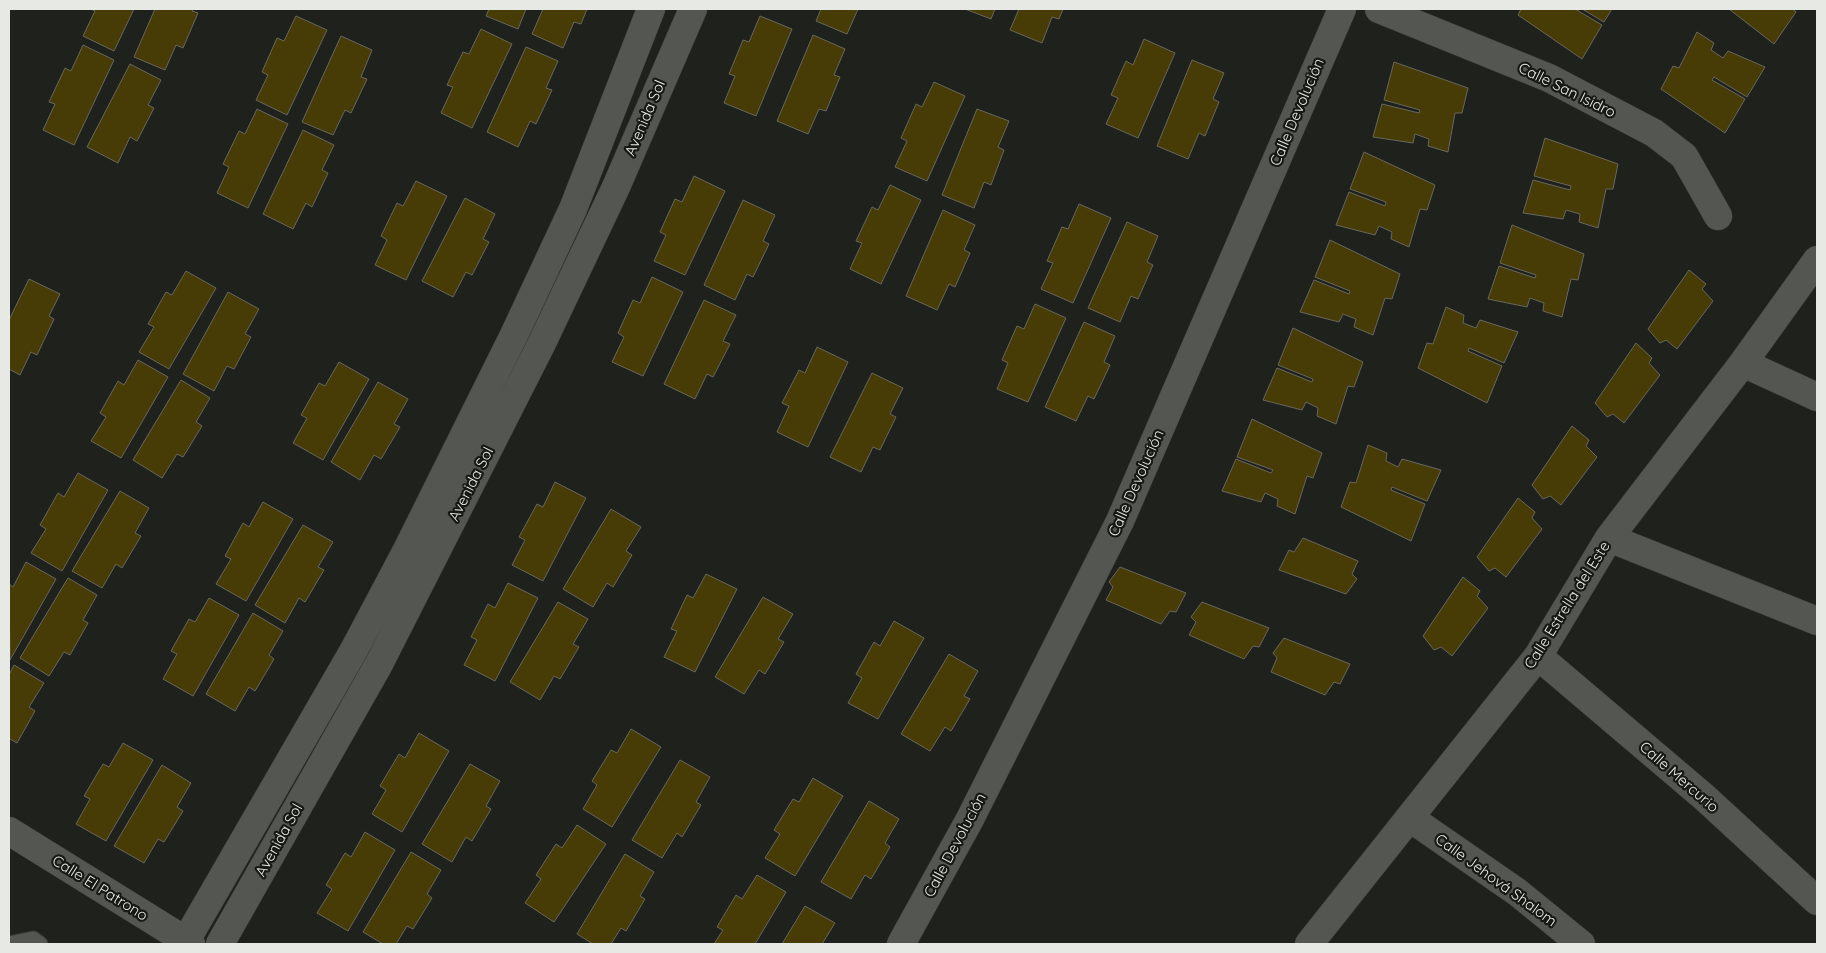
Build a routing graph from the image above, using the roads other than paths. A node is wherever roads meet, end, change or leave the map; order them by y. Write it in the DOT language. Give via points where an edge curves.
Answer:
graph roads {
  1 [pos="651,9"];
  2 [pos="693,9"];
  3 [pos="1342,9"];
  4 [pos="1379,9"];
  5 [pos="616,187"];
  6 [pos="573,209"];
  7 [pos="1718,216"];
  8 [pos="1817,260"];
  9 [pos="1743,363"];
  10 [pos="1817,397"];
  11 [pos="1609,538"];
  12 [pos="420,554"];
  13 [pos="1817,621"];
  14 [pos="354,650"];
  15 [pos="1538,656"];
  16 [pos="379,664"];
  17 [pos="1410,818"];
  18 [pos="9,831"];
  19 [pos="1817,901"];
  20 [pos="187,943"];
  21 [pos="9,944"];
  22 [pos="40,944"];
  23 [pos="220,944"];
  24 [pos="901,944"];
  25 [pos="1309,944"];
  26 [pos="1581,944"];
  1 -- 6 [label="street, Avenida Sol"];
  2 -- 5 [label="street, Avenida Sol"];
  3 -- 24 [label="street, Calle Devolución" via="1120,522 970,819"];
  4 -- 7 [label="street, Calle San Isidro" via="1549,78 1654,133 1684,156"];
  5 -- 6 [label="street"];
  5 -- 12 [label="street, Avenida Sol" via="541,345"];
  6 -- 12 [label="street, Avenida Sol" via="511,341"];
  8 -- 9 [label="street, Calle Estrella del Este"];
  9 -- 10 [label="street"];
  9 -- 11 [label="street, Calle Estrella del Este"];
  11 -- 13 [label="street"];
  11 -- 15 [label="street, Calle Estrella del Este"];
  12 -- 14 [label="street, Avenida Sol"];
  12 -- 16 [label="street, Avenida Sol"];
  14 -- 16 [label="street"];
  14 -- 20 [label="street, Avenida Sol"];
  15 -- 17 [label="street, Calle Estrella del Este"];
  15 -- 19 [label="street, Calle Mercurio" via="1704,797"];
  16 -- 23 [label="street, Avenida Sol"];
  17 -- 25 [label="street, Calle Estrella del Este"];
  17 -- 26 [label="street, Calle Jehová Shalom" via="1517,892"];
  18 -- 20 [label="street, Calle El Patrono"];
  21 -- 22 [label="lane" via="33,939"];
}
